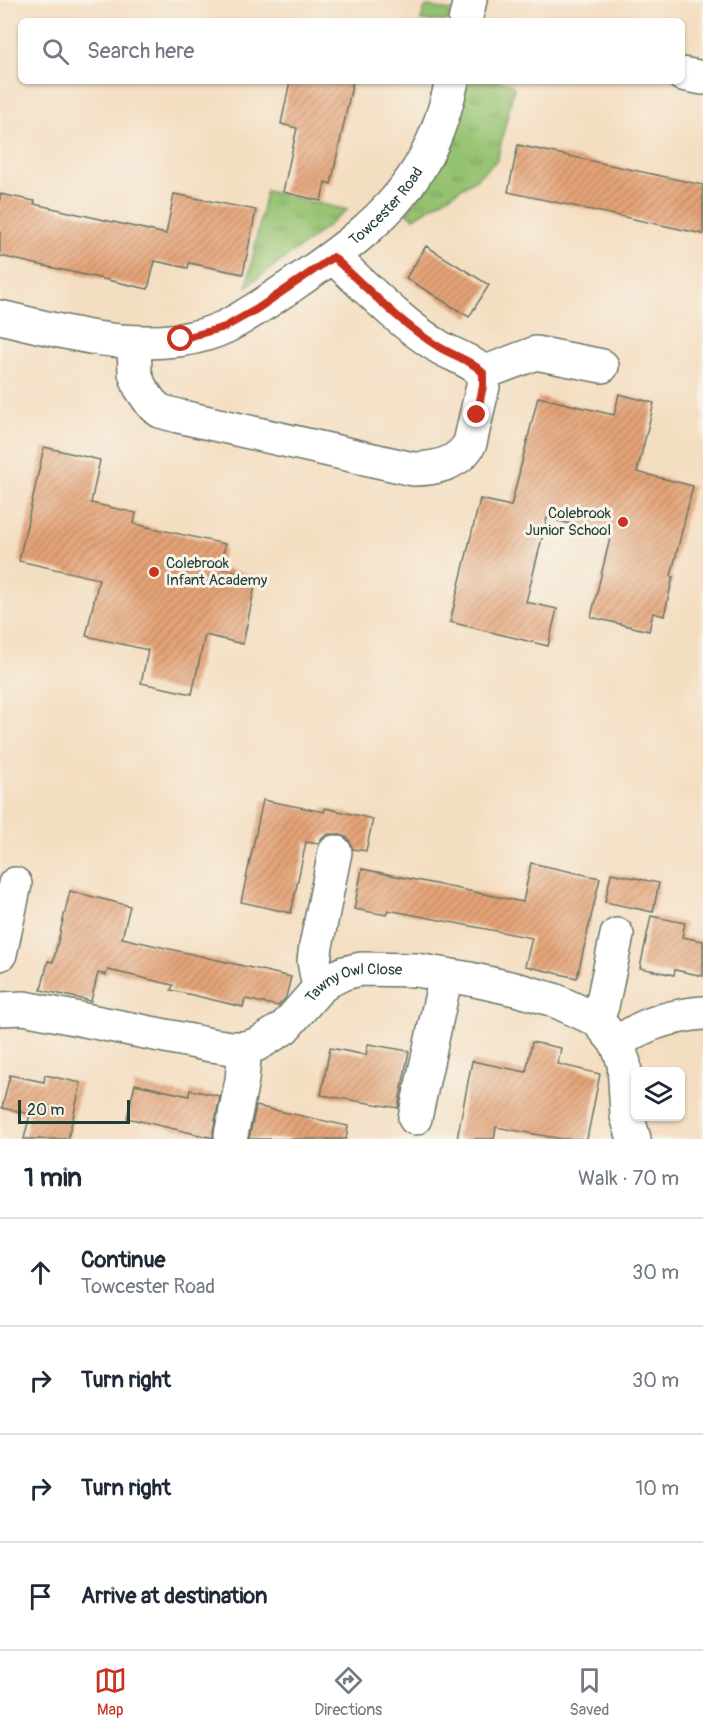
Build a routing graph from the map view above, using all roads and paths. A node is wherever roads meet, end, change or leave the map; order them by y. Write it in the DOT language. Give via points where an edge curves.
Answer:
graph roads {
  1 [pos="470,0"];
  2 [pos="466,18"];
  3 [pos="685,75"];
  4 [pos="703,78"];
  5 [pos="451,84"];
  6 [pos="333,257"];
  7 [pos="0,317"];
  8 [pos="134,343"];
  9 [pos="602,366"];
  10 [pos="483,373"];
  11 [pos="335,852"];
  12 [pos="15,884"];
  13 [pos="617,935"];
  14 [pos="0,954"];
  15 [pos="446,975"];
  16 [pos="319,988"];
  17 [pos="0,1009"];
  18 [pos="703,1013"];
  19 [pos="607,1032"];
  20 [pos="245,1048"];
  21 [pos="415,1118"];
  22 [pos="231,1135"];
  23 [pos="634,1139"];
  1 -- 2 [label="street"];
  3 -- 4 [label="street"];
  5 -- 6 [label="street, Towcester Road" via="446,108 419,169 392,205"];
  6 -- 8 [label="street, Towcester Road" via="225,327 181,339"];
  6 -- 10 [label="street" via="401,318"];
  7 -- 8 [label="street, Towcester Road"];
  8 -- 10 [label="street" via="140,387 160,411 413,469 442,465 465,451 477,415"];
  9 -- 10 [label="street" via="536,353"];
  11 -- 16 [label="street" via="314,961"];
  12 -- 14 [label="street"];
  13 -- 19 [label="street" via="602,1006"];
  15 -- 16 [label="street, Tawny Owl Close" via="361,969 344,973"];
  15 -- 19 [label="street, Tawny Owl Close" via="554,1000"];
  15 -- 21 [label="street"];
  16 -- 20 [label="street, Tawny Owl Close" via="284,1028"];
  17 -- 20 [label="street, Tawny Owl Close" via="24,1008 221,1047"];
  18 -- 19 [label="street" via="633,1032"];
  19 -- 23 [label="street" via="624,1063 627,1116"];
  20 -- 22 [label="street"];
}
